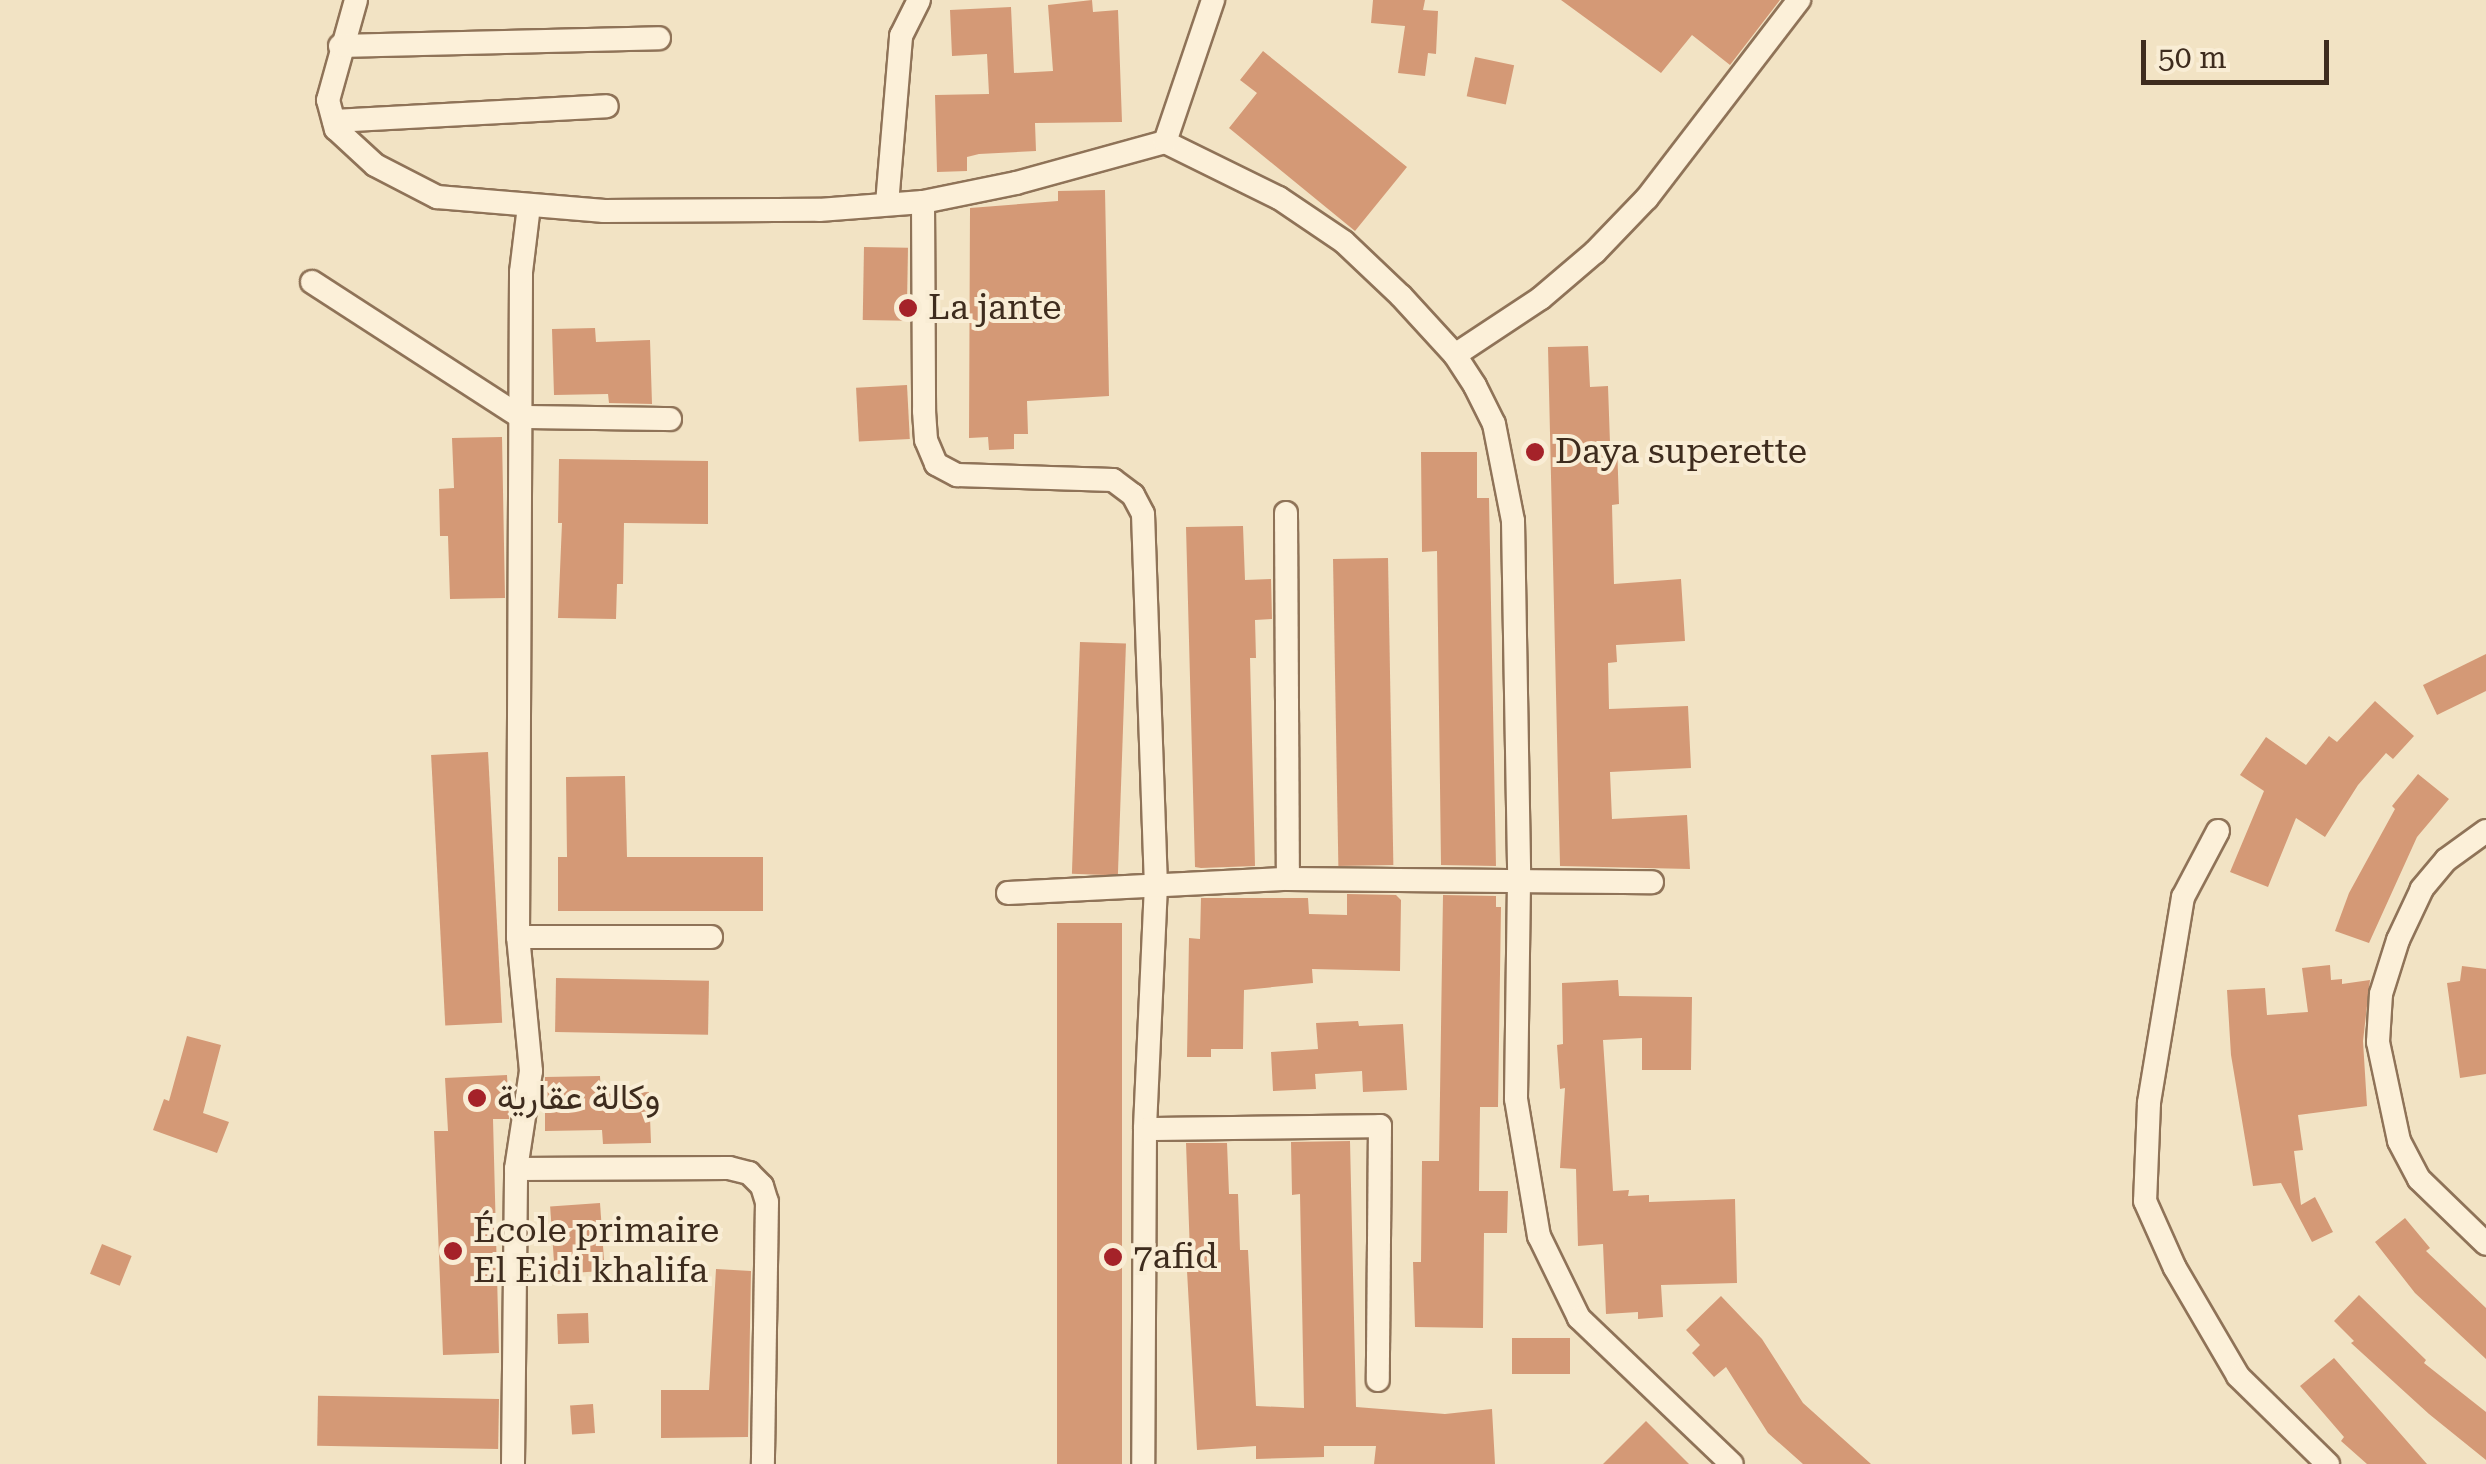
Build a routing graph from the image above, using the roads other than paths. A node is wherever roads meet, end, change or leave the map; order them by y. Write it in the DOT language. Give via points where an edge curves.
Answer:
graph roads {
  1 [pos="356,0"];
  2 [pos="918,0"];
  3 [pos="1212,0"];
  4 [pos="1788,4"];
  5 [pos="659,38"];
  6 [pos="340,46"];
  7 [pos="607,106"];
  8 [pos="334,121"];
  9 [pos="1165,142"];
  10 [pos="923,202"];
  11 [pos="886,204"];
  12 [pos="529,206"];
  13 [pos="312,282"];
  14 [pos="1455,355"];
  15 [pos="521,417"];
  16 [pos="670,420"];
  17 [pos="1286,512"];
  18 [pos="2486,830"];
  19 [pos="2218,831"];
  20 [pos="1288,879"];
  21 [pos="1519,882"];
  22 [pos="1652,882"];
  23 [pos="1156,885"];
  24 [pos="1008,893"];
  25 [pos="711,937"];
  26 [pos="518,938"];
  27 [pos="1145,1129"];
  28 [pos="516,1170"];
  29 [pos="2486,1244"];
  30 [pos="1378,1380"];
  31 [pos="513,1464"];
  32 [pos="763,1464"];
  33 [pos="1144,1464"];
  34 [pos="1732,1464"];
  35 [pos="2328,1464"];
  1 -- 6 [label="street"];
  2 -- 11 [label="street" via="901,36"];
  3 -- 9 [label="street"];
  4 -- 14 [label="street" via="1647,198 1596,252 1542,298"];
  5 -- 6 [label="street"];
  6 -- 8 [label="street" via="328,100"];
  7 -- 8 [label="street"];
  8 -- 12 [label="street" via="375,165 404,184 437,196"];
  9 -- 10 [label="street"];
  9 -- 14 [label="street" via="1220,165 1344,242"];
  10 -- 11 [label="street"];
  10 -- 23 [label="street" via="924,410 936,464 957,474 1113,480 1144,514"];
  11 -- 12 [label="street" via="698,212"];
  12 -- 15 [label="street" via="521,272"];
  13 -- 15 [label="street"];
  14 -- 21 [label="street" via="1494,424 1513,521"];
  15 -- 16 [label="street"];
  15 -- 26 [label="street"];
  17 -- 20 [label="street"];
  18 -- 29 [label="street" via="2446,860 2422,889 2381,994 2378,1042 2400,1141 2419,1179"];
  19 -- 35 [label="street" via="2183,896 2149,1103 2145,1201 2174,1268 2238,1376"];
  20 -- 21 [label="street"];
  20 -- 23 [label="street"];
  21 -- 22 [label="street"];
  21 -- 34 [label="street" via="1516,1099 1539,1236 1579,1318"];
  23 -- 24 [label="street"];
  23 -- 27 [label="street"];
  25 -- 26 [label="street"];
  26 -- 28 [label="street" via="531,1071"];
  27 -- 30 [label="street" via="1380,1126"];
  27 -- 33 [label="street"];
  28 -- 31 [label="street"];
  28 -- 32 [label="street" via="729,1168 762,1186"];
}
